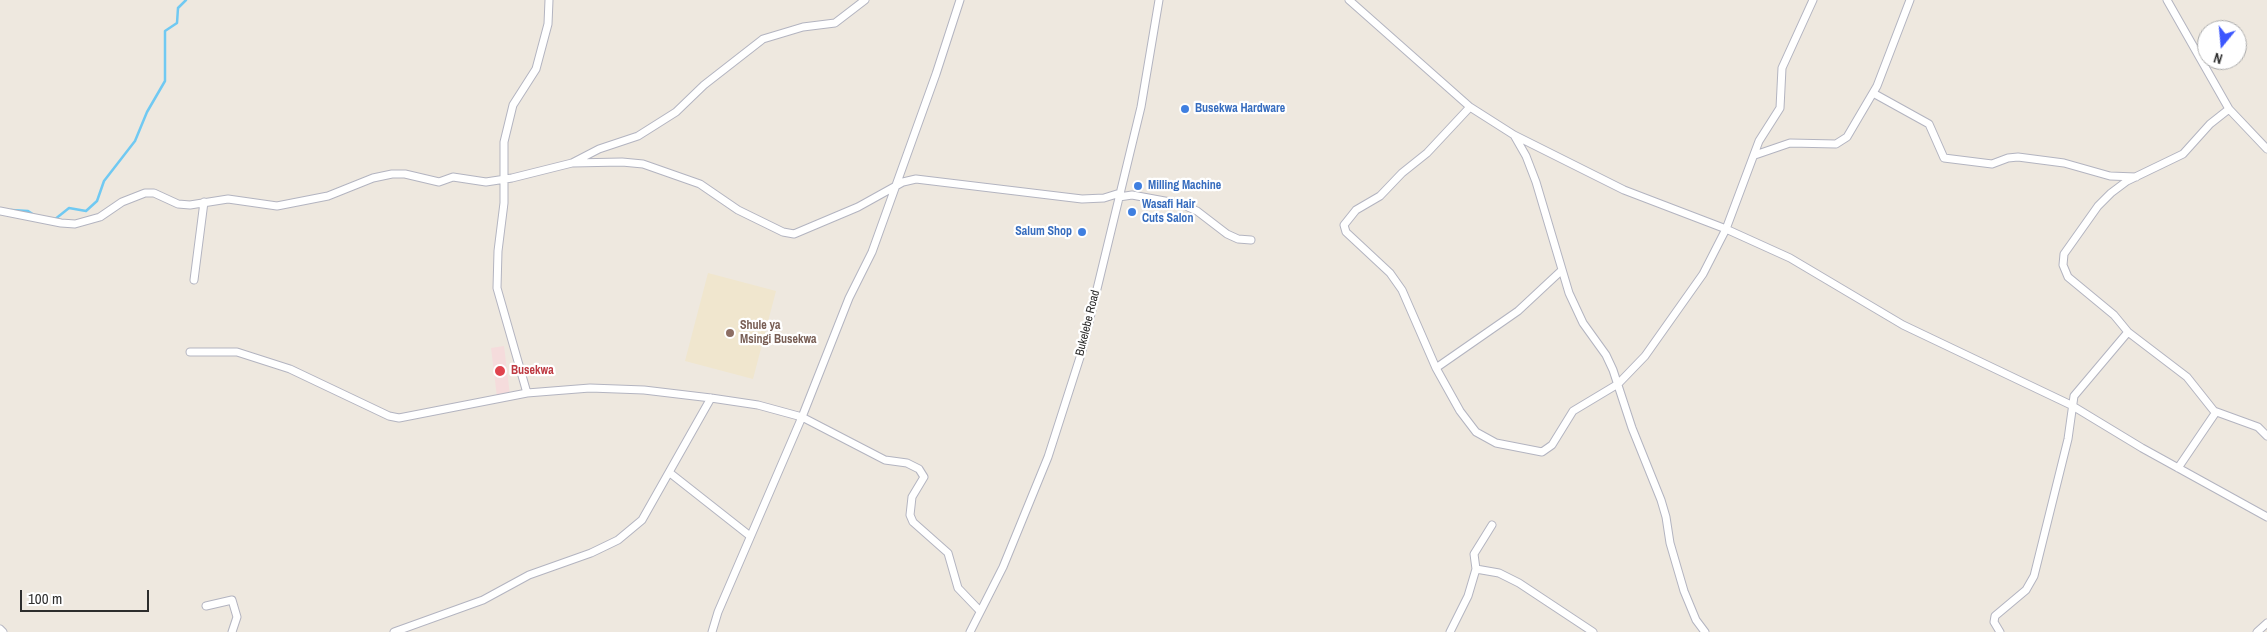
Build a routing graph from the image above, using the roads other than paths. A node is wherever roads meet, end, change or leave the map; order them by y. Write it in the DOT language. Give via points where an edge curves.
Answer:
graph roads {
  1 [pos="549,0"];
  2 [pos="865,0"];
  3 [pos="960,0"];
  4 [pos="1159,0"];
  5 [pos="1349,0"];
  6 [pos="1812,0"];
  7 [pos="1910,0"];
  8 [pos="2167,0"];
  9 [pos="1873,93"];
  10 [pos="1470,107"];
  11 [pos="2229,109"];
  12 [pos="1514,135"];
  13 [pos="2267,149"];
  14 [pos="1755,155"];
  15 [pos="572,163"];
  16 [pos="2137,177"];
  17 [pos="503,180"];
  18 [pos="894,187"];
  19 [pos="1120,195"];
  20 [pos="204,202"];
  21 [pos="0,211"];
  22 [pos="1726,229"];
  23 [pos="1251,240"];
  24 [pos="1562,270"];
  25 [pos="194,280"];
  26 [pos="2128,332"];
  27 [pos="190,352"];
  28 [pos="1436,368"];
  29 [pos="1618,384"];
  30 [pos="527,393"];
  31 [pos="711,398"];
  32 [pos="2071,404"];
  33 [pos="2216,412"];
  34 [pos="802,417"];
  35 [pos="2267,436"];
  36 [pos="2178,468"];
  37 [pos="670,473"];
  38 [pos="2267,517"];
  39 [pos="1492,525"];
  40 [pos="750,536"];
  41 [pos="1476,569"];
  42 [pos="206,606"];
  43 [pos="980,611"];
  44 [pos="2267,624"];
  45 [pos="0,629"];
  46 [pos="3,632"];
  47 [pos="232,632"];
  48 [pos="394,632"];
  49 [pos="712,632"];
  50 [pos="970,632"];
  51 [pos="1450,632"];
  52 [pos="1593,632"];
  53 [pos="1705,632"];
  54 [pos="2000,632"];
  55 [pos="2257,632"];
  1 -- 17 [label="street" via="548,24 536,69 513,105 505,130"];
  2 -- 15 [label="street" via="835,23 803,27 763,39 704,85 681,109 638,136 599,149"];
  3 -- 18 [label="street"];
  4 -- 19 [label="street, Bukelebe Road" via="1141,107"];
  5 -- 10 [label="street"];
  6 -- 14 [label="street" via="1784,63 1780,108 1762,136"];
  7 -- 9 [label="street"];
  8 -- 11 [label="street"];
  9 -- 14 [label="street" via="1847,137 1840,142 1790,144"];
  9 -- 16 [label="street" via="1929,124 1944,158 1992,164 2018,157 2064,163 2110,176"];
  10 -- 12 [label="street"];
  10 -- 28 [label="street" via="1424,155 1380,196 1356,210 1344,225 1346,232 1390,272 1402,290"];
  11 -- 13 [label="street"];
  11 -- 16 [label="street" via="2210,124 2183,154"];
  12 -- 22 [label="street" via="1624,190"];
  12 -- 24 [label="street" via="1536,182"];
  14 -- 22 [label="street"];
  15 -- 17 [label="street"];
  15 -- 18 [label="street" via="643,164 700,184 738,210 794,234 858,207"];
  16 -- 26 [label="street" via="2111,193 2098,206 2063,259 2068,277 2114,315"];
  17 -- 20 [label="street" via="486,182 453,177 439,182 398,173 291,205 254,205 228,200"];
  17 -- 30 [label="street" via="497,288"];
  18 -- 19 [label="street" via="916,179 1082,199"];
  18 -- 34 [label="street" via="867,264 845,307"];
  19 -- 23 [label="street" via="1181,204 1227,234"];
  19 -- 43 [label="street, Bukelebe Road" via="1082,351 1051,449 1003,567"];
  20 -- 21 [label="street" via="178,204 154,193 144,193 122,202 100,218 75,224"];
  20 -- 25 [label="street"];
  22 -- 29 [label="street" via="1703,274 1655,344"];
  22 -- 32 [label="street" via="1790,258 1910,328"];
  24 -- 28 [label="street" via="1518,311"];
  24 -- 29 [label="street" via="1575,307 1606,355"];
  26 -- 32 [label="street" via="2074,396"];
  26 -- 33 [label="street" via="2187,377"];
  27 -- 30 [label="street" via="237,352 290,370 399,418"];
  28 -- 29 [label="street" via="1460,412 1476,432 1496,443 1534,452 1548,449 1573,411"];
  29 -- 53 [label="street" via="1661,500 1684,591 1696,620"];
  30 -- 31 [label="street" via="590,388"];
  31 -- 34 [label="street"];
  31 -- 37 [label="street"];
  32 -- 36 [label="street"];
  32 -- 54 [label="street" via="2073,414 2068,439 2034,576 2022,593 1994,616"];
  33 -- 35 [label="street" via="2258,427"];
  33 -- 36 [label="street"];
  34 -- 40 [label="street"];
  34 -- 43 [label="street" via="885,460 919,468 924,477 912,498 910,516 948,552 958,588"];
  36 -- 38 [label="street"];
  37 -- 40 [label="street"];
  37 -- 48 [label="street" via="642,520 618,540 529,575 483,600"];
  39 -- 41 [label="street" via="1474,554"];
  40 -- 49 [label="street"];
  41 -- 51 [label="street" via="1468,596"];
  41 -- 52 [label="street" via="1498,573 1520,583"];
  42 -- 47 [label="street" via="232,600 237,617"];
  43 -- 50 [label="street, Bukelebe Road"];
  44 -- 55 [label="street"];
  45 -- 46 [label="street"];
}
